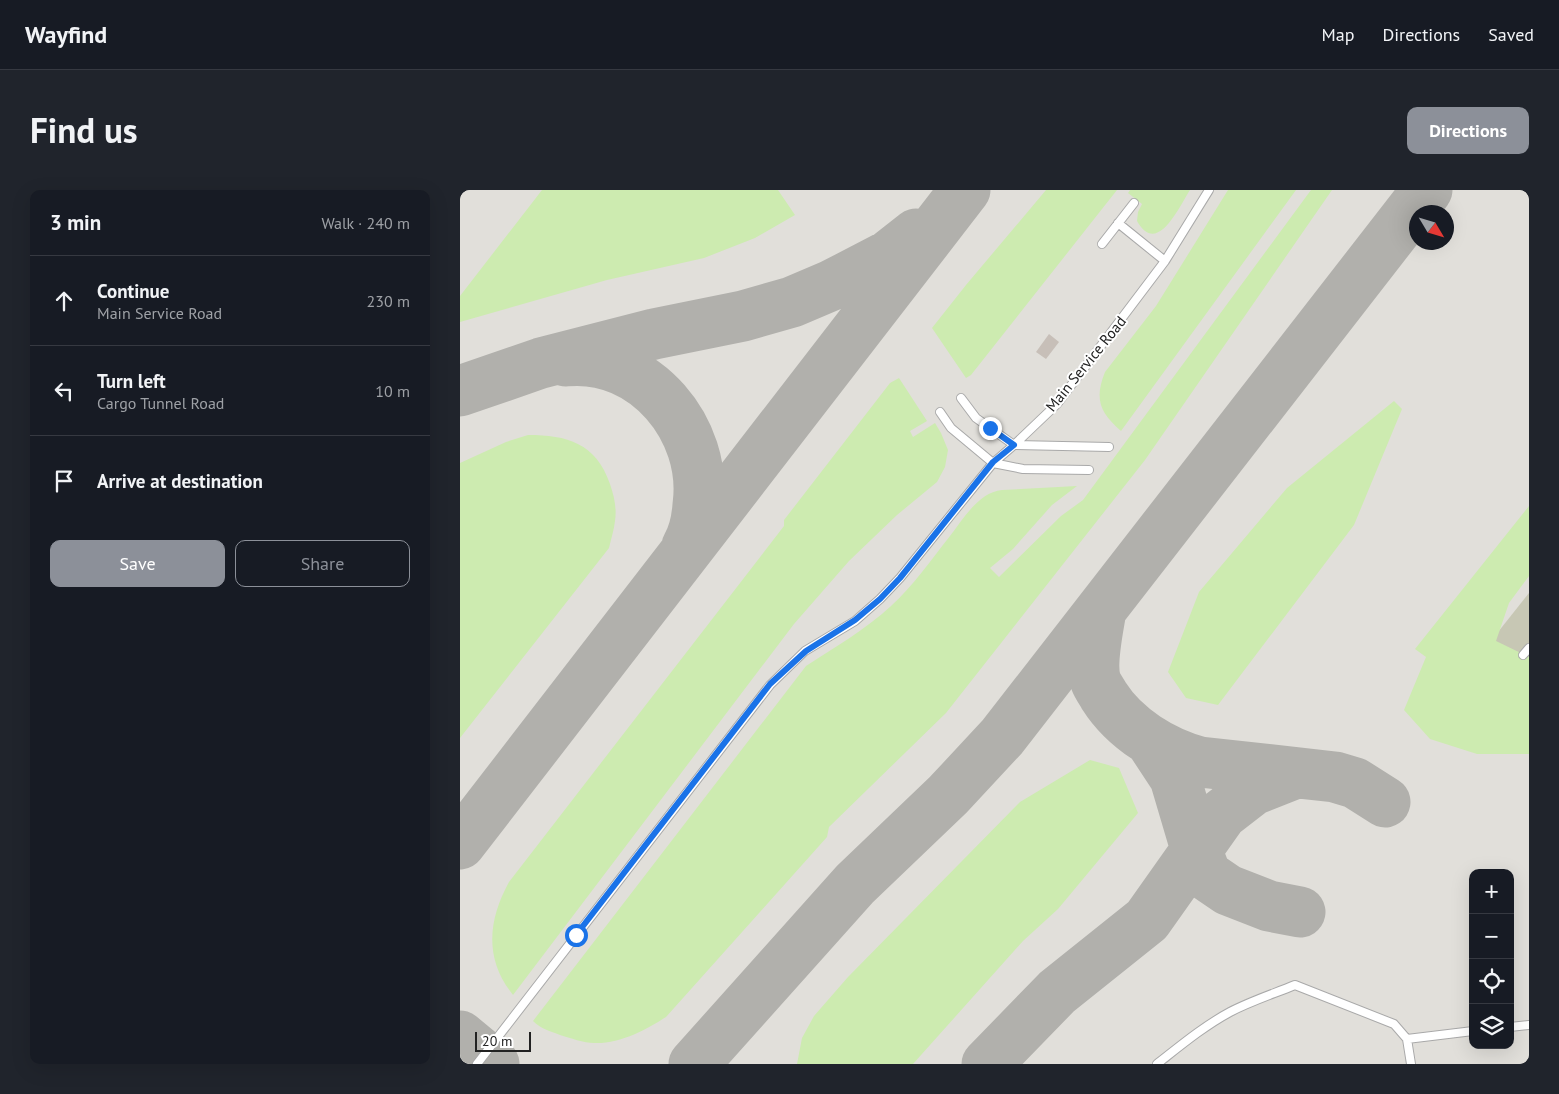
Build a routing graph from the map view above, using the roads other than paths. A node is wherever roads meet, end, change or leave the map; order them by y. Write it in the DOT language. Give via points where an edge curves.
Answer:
graph roads {
  1 [pos="1209,190"];
  2 [pos="1134,203"];
  3 [pos="1118,223"];
  4 [pos="1102,244"];
  5 [pos="1165,261"];
  6 [pos="961,398"];
  7 [pos="940,412"];
  8 [pos="1014,445"];
  9 [pos="1108,447"];
  10 [pos="993,462"];
  11 [pos="1089,470"];
  12 [pos="1529,648"];
  13 [pos="1523,655"];
  14 [pos="1529,1025"];
  15 [pos="1514,1027"];
  16 [pos="1469,1031"];
  17 [pos="1407,1038"];
  18 [pos="477,1064"];
  19 [pos="1157,1064"];
  20 [pos="1411,1064"];
  1 -- 5 [label="lane, Main Service Road"];
  2 -- 3 [label="lane"];
  3 -- 4 [label="lane"];
  3 -- 5 [label="lane"];
  5 -- 8 [label="lane, Main Service Road" via="1057,404"];
  6 -- 8 [label="lane" via="976,418"];
  7 -- 10 [label="lane" via="951,428"];
  8 -- 9 [label="lane"];
  8 -- 10 [label="lane, Main Service Road"];
  10 -- 11 [label="lane" via="1022,469"];
  10 -- 18 [label="lane, Main Service Road" via="880,599 855,620 806,651 770,684"];
  12 -- 13 [label="lane"];
  14 -- 15 [label="lane"];
  16 -- 17 [label="lane"];
  17 -- 19 [label="lane" via="1394,1024 1295,985 1228,1013"];
  17 -- 20 [label="lane"];
}
